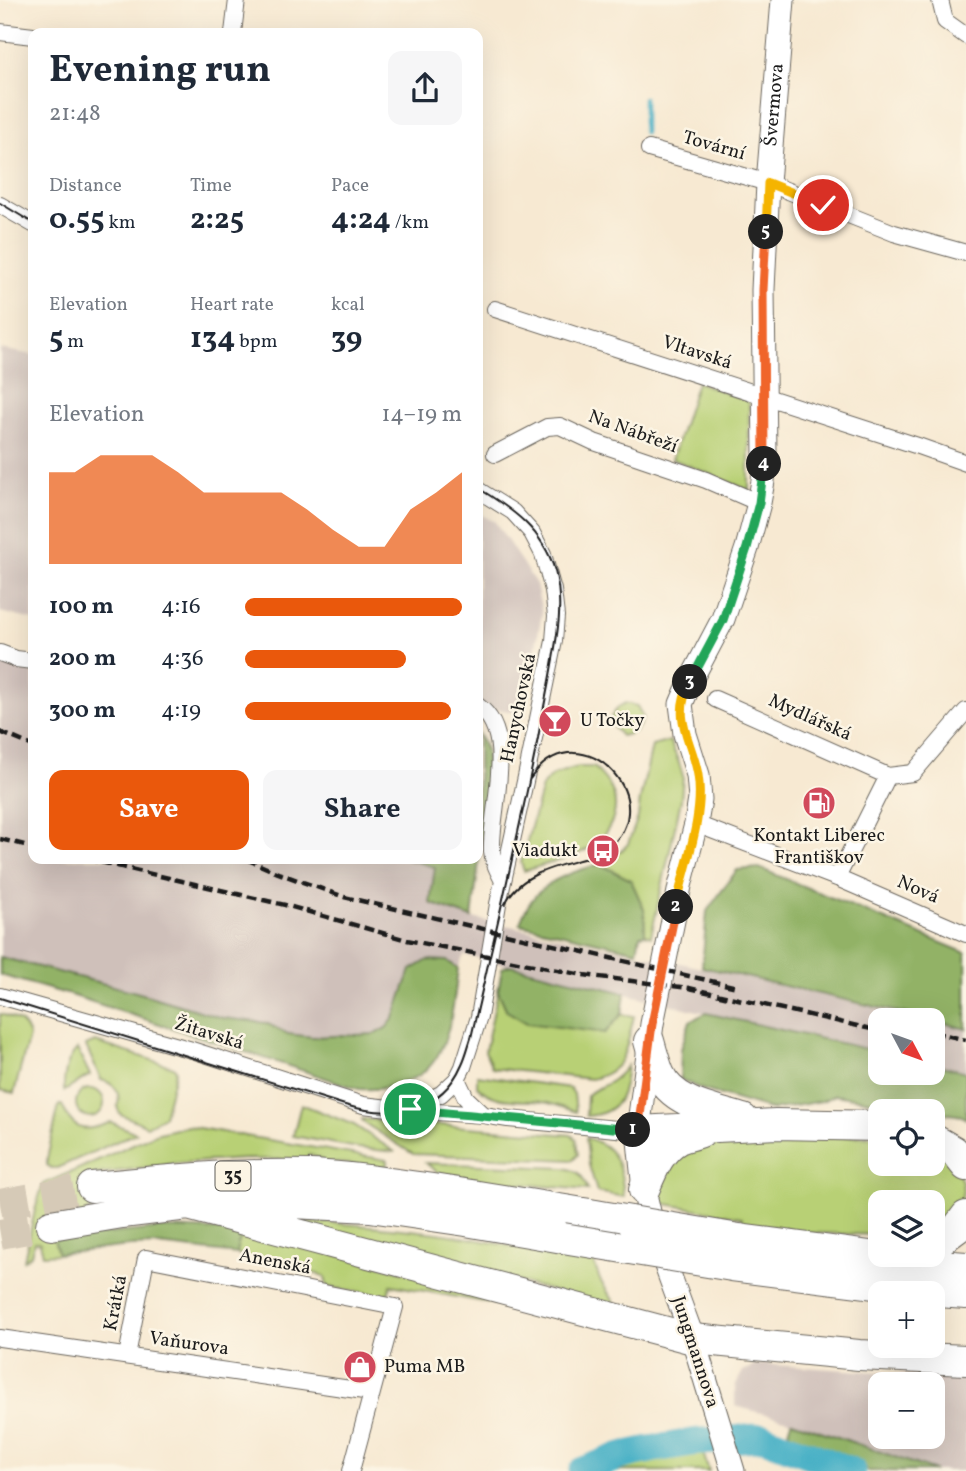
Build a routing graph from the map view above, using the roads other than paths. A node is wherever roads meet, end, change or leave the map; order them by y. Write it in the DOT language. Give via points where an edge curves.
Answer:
graph roads {
  1 [pos="237,0"];
  2 [pos="783,0"];
  3 [pos="940,0"];
  4 [pos="234,28"];
  5 [pos="0,32"];
  6 [pos="28,35"];
  7 [pos="965,36"];
  8 [pos="649,149"];
  9 [pos="768,183"];
  10 [pos="0,205"];
  11 [pos="28,222"];
  12 [pos="966,253"];
  13 [pos="495,310"];
  14 [pos="764,397"];
  15 [pos="495,454"];
  16 [pos="966,463"];
  17 [pos="483,493"];
  18 [pos="759,503"];
  19 [pos="0,653"];
  20 [pos="28,660"];
  21 [pos="715,699"];
  22 [pos="966,711"];
  23 [pos="483,712"];
  24 [pos="888,776"];
  25 [pos="696,824"];
  26 [pos="837,878"];
  27 [pos="503,881"];
  28 [pos="966,934"];
  29 [pos="0,996"];
  30 [pos="649,1041"];
  31 [pos="457,1079"];
  32 [pos="406,1110"];
  33 [pos="484,1115"];
  34 [pos="764,1125"];
  35 [pos="868,1126"];
  36 [pos="638,1131"];
  37 [pos="945,1133"];
  38 [pos="966,1139"];
  39 [pos="945,1146"];
  40 [pos="966,1166"];
  41 [pos="92,1188"];
  42 [pos="644,1190"];
  43 [pos="188,1205"];
  44 [pos="966,1216"];
  45 [pos="566,1224"];
  46 [pos="51,1225"];
  47 [pos="654,1233"];
  48 [pos="946,1242"];
  49 [pos="868,1243"];
  50 [pos="773,1244"];
  51 [pos="735,1252"];
  52 [pos="146,1258"];
  53 [pos="966,1267"];
  54 [pos="966,1294"];
  55 [pos="0,1338"];
  56 [pos="693,1339"];
  57 [pos="127,1356"];
  58 [pos="966,1360"];
  59 [pos="371,1392"];
  60 [pos="731,1463"];
  61 [pos="351,1471"];
  1 -- 4 [label="street"];
  2 -- 9 [label="street, Švermova"];
  3 -- 7 [label="street" via="945,21"];
  5 -- 6 [label="street"];
  8 -- 9 [label="street, Tovární"];
  9 -- 12 [label="street, Tovární" via="894,233"];
  9 -- 14 [label="street, Švermova"];
  10 -- 11 [label="street"];
  13 -- 14 [label="street, Vltavská"];
  14 -- 16 [label="street, Vltavská"];
  14 -- 18 [label="street, Švermova" via="765,455"];
  15 -- 18 [label="street, Na Nábřeží" via="547,426 560,426"];
  17 -- 27 [label="street, Hanychovská" via="513,512 532,533 549,572 556,616"];
  18 -- 25 [label="street, Švermova" via="723,620 681,704 698,775"];
  19 -- 20 [label="street"];
  21 -- 24 [label="street, Mydlářská"];
  22 -- 24 [label="street" via="913,773"];
  23 -- 27 [label="street" via="498,737 492,851"];
  24 -- 26 [label="street"];
  25 -- 26 [label="street, Nová"];
  25 -- 30 [label="street, Švermova"];
  26 -- 28 [label="street, Nová"];
  27 -- 31 [label="street, Hanychovská" via="479,1017"];
  29 -- 32 [label="street, Žitavská" via="363,1105"];
  30 -- 34 [label="highway" via="669,1088 691,1102"];
  30 -- 36 [label="street, Švermova"];
  31 -- 32 [label="street" via="441,1094"];
  31 -- 33 [label="street" via="466,1098"];
  32 -- 33 [label="street, Žitavská"];
  33 -- 36 [label="street, Žitavská"];
  34 -- 35 [label="highway"];
  34 -- 36 [label="highway"];
  34 -- 42 [label="highway" via="679,1139 657,1161"];
  36 -- 42 [label="street, Švermova"];
  37 -- 38 [label="highway"];
  39 -- 40 [label="highway"];
  41 -- 45 [label="highway, 35" via="247,1175 312,1175 375,1181"];
  42 -- 47 [label="street, Švermova"];
  43 -- 45 [label="highway, 35" via="273,1202 370,1207 466,1221"];
  43 -- 46 [label="highway, 35"];
  43 -- 56 [label="highway"];
  44 -- 48 [label="highway"];
  45 -- 51 [label="highway, 35, bridge"];
  47 -- 56 [label="street, Jungmannova"];
  49 -- 50 [label="highway"];
  50 -- 51 [label="highway, 35"];
  50 -- 53 [label="highway, 35"];
  51 -- 54 [label="highway, 35"];
  52 -- 57 [label="street, Krátká"];
  52 -- 59 [label="street, Anenská" via="395,1307"];
  55 -- 57 [label="street, Vaňurova"];
  56 -- 58 [label="highway"];
  56 -- 60 [label="street, Jungmannova"];
  57 -- 59 [label="street, Vaňurova"];
  59 -- 61 [label="street"];
}
